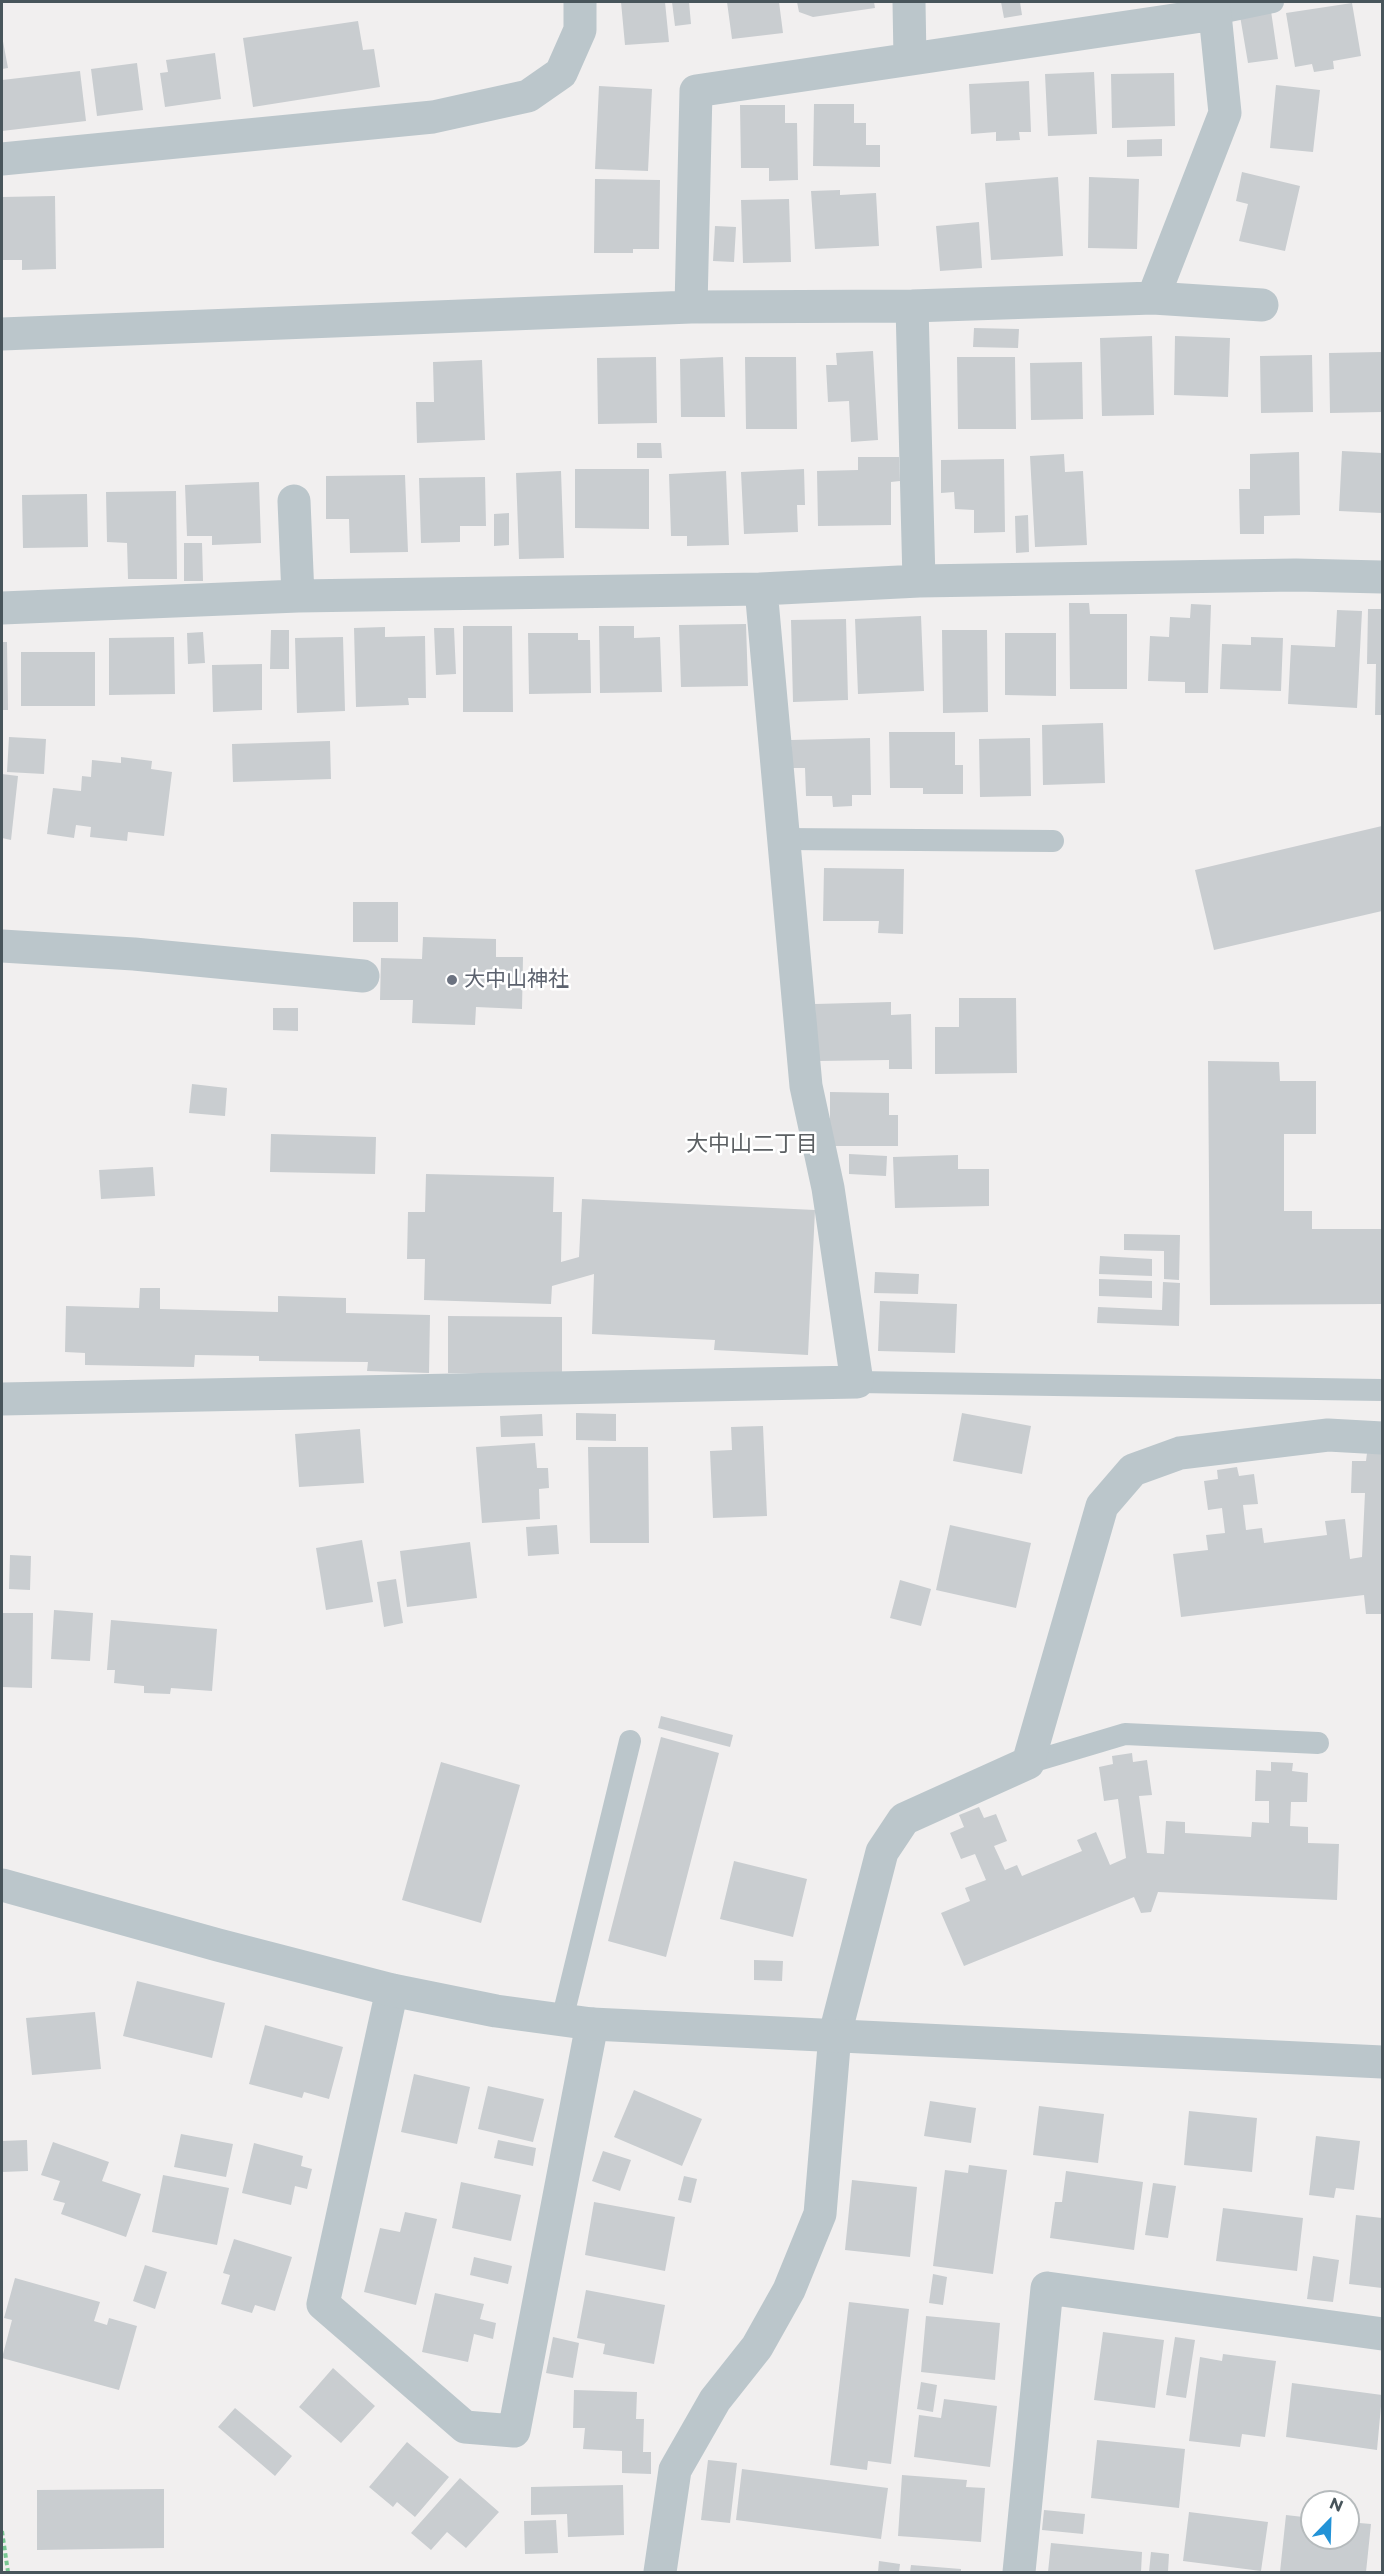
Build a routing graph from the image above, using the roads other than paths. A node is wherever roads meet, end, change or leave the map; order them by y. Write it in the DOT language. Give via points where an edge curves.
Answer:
graph roads {
  1 [pos="580,2"];
  2 [pos="909,2"];
  3 [pos="1273,2"];
  4 [pos="1215,14"];
  5 [pos="910,59"];
  6 [pos="2,159"];
  7 [pos="1153,298"];
  8 [pos="1262,305"];
  9 [pos="912,306"];
  10 [pos="691,307"];
  11 [pos="2,334"];
  12 [pos="294,501"];
  13 [pos="1383,577"];
  14 [pos="919,580"];
  15 [pos="761,589"];
  16 [pos="298,596"];
  17 [pos="2,608"];
  18 [pos="784,839"];
  19 [pos="1053,841"];
  20 [pos="2,946"];
  21 [pos="363,976"];
  22 [pos="856,1383"];
  23 [pos="1383,1390"];
  24 [pos="2,1399"];
  25 [pos="1383,1437"];
  26 [pos="630,1741"];
  27 [pos="1318,1743"];
  28 [pos="1028,1763"];
  29 [pos="2,1885"];
  30 [pos="392,1990"];
  31 [pos="577,2022"];
  32 [pos="835,2034"];
  33 [pos="1383,2062"];
  34 [pos="1383,2334"];
  35 [pos="660,2572"];
  36 [pos="1019,2572"];
  1 -- 6 [label="street" via="580,30 561,73 528,96 433,117"];
  2 -- 5 [label="street"];
  3 -- 4 [label="lane"];
  4 -- 5 [label="street"];
  4 -- 7 [label="street" via="1225,113"];
  5 -- 10 [label="street" via="696,91"];
  7 -- 8 [label="street"];
  7 -- 9 [label="street"];
  9 -- 10 [label="street"];
  9 -- 14 [label="street"];
  10 -- 11 [label="street"];
  12 -- 16 [label="street"];
  13 -- 14 [label="street"];
  14 -- 15 [label="street"];
  15 -- 16 [label="street"];
  15 -- 18 [label="street"];
  16 -- 17 [label="street"];
  18 -- 19 [label="lane"];
  18 -- 22 [label="street" via="806,1086 828,1188"];
  20 -- 21 [label="street"];
  22 -- 23 [label="lane"];
  22 -- 24 [label="street"];
  25 -- 28 [label="street" via="1328,1435 1180,1453 1133,1470 1102,1506"];
  26 -- 31 [label="lane"];
  27 -- 28 [label="lane" via="1125,1734"];
  28 -- 32 [label="street" via="904,1819 882,1852"];
  29 -- 30 [label="street"];
  30 -- 31 [label="street"];
  30 -- 31 [label="street" via="323,2304 465,2427 514,2431"];
  31 -- 32 [label="street"];
  32 -- 33 [label="street"];
  32 -- 35 [label="street" via="820,2214 789,2290 757,2347 715,2400 675,2470"];
  34 -- 36 [label="street" via="1047,2288"];
}
